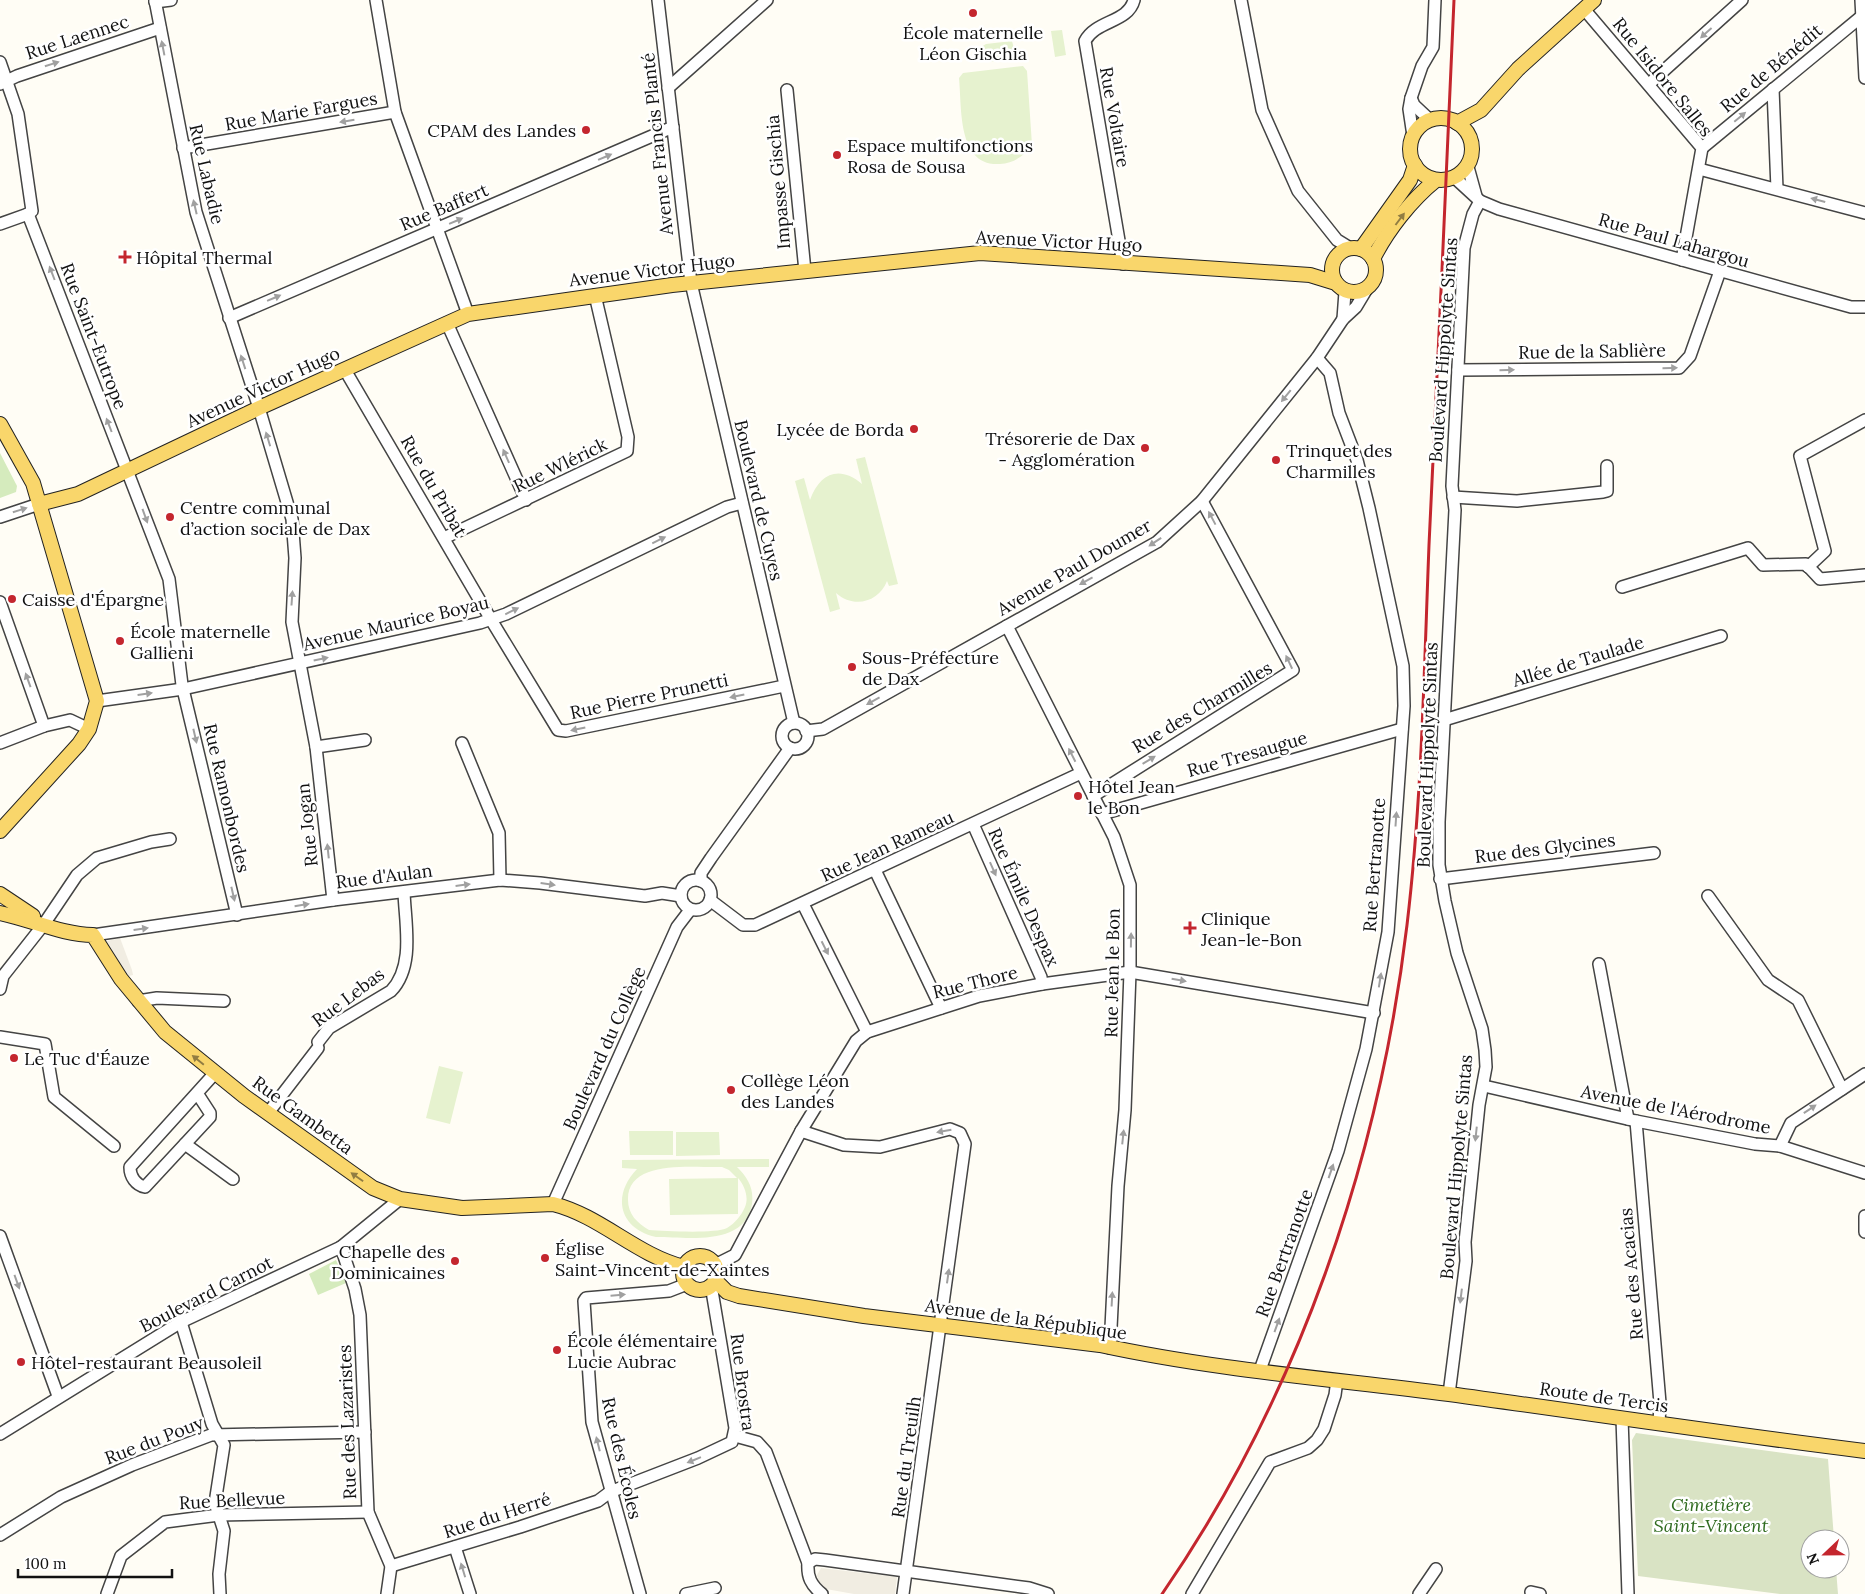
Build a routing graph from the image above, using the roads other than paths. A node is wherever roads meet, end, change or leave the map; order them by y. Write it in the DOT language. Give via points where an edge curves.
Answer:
graph roads {
  1 [pos="171,0"];
  2 [pos="376,0"];
  3 [pos="658,0"];
  4 [pos="767,0"];
  5 [pos="1134,0"];
  6 [pos="1241,0"];
  7 [pos="1435,0"];
  8 [pos="1742,0"];
  9 [pos="1861,0"];
  10 [pos="155,1"];
  11 [pos="757,4"];
  12 [pos="1589,4"];
  13 [pos="1862,16"];
  14 [pos="160,28"];
  15 [pos="0,62"];
  16 [pos="1865,78"];
  17 [pos="3,83"];
  18 [pos="1649,84"];
  19 [pos="668,88"];
  20 [pos="1773,89"];
  21 [pos="787,90"];
  22 [pos="1411,98"];
  23 [pos="1481,110"];
  24 [pos="394,112"];
  25 [pos="1430,120"];
  26 [pos="1457,123"];
  27 [pos="672,127"];
  28 [pos="1413,136"];
  29 [pos="1469,138"];
  30 [pos="183,148"];
  31 [pos="1702,148"];
  32 [pos="1415,165"];
  33 [pos="1468,167"];
  34 [pos="1699,169"];
  35 [pos="1455,178"];
  36 [pos="1436,180"];
  37 [pos="1776,189"];
  38 [pos="1478,199"];
  39 [pos="1865,213"];
  40 [pos="28,214"];
  41 [pos="0,224"];
  42 [pos="436,229"];
  43 [pos="1344,251"];
  44 [pos="1373,259"];
  45 [pos="1682,260"];
  46 [pos="1123,264"];
  47 [pos="805,271"];
  48 [pos="1720,271"];
  49 [pos="1310,275"];
  50 [pos="691,283"];
  51 [pos="1340,287"];
  52 [pos="1368,287"];
  53 [pos="595,295"];
  54 [pos="1865,307"];
  55 [pos="468,314"];
  56 [pos="229,318"];
  57 [pos="1343,319"];
  58 [pos="447,323"];
  59 [pos="1317,358"];
  60 [pos="345,370"];
  61 [pos="1458,370"];
  62 [pos="259,408"];
  63 [pos="1865,420"];
  64 [pos="0,424"];
  65 [pos="1607,466"];
  66 [pos="128,470"];
  67 [pos="1453,497"];
  68 [pos="526,500"];
  69 [pos="1202,501"];
  70 [pos="742,503"];
  71 [pos="39,504"];
  72 [pos="0,517"];
  73 [pos="444,538"];
  74 [pos="1808,567"];
  75 [pos="1865,575"];
  76 [pos="1622,586"];
  77 [pos="0,602"];
  78 [pos="492,620"];
  79 [pos="1007,626"];
  80 [pos="1722,636"];
  81 [pos="300,663"];
  82 [pos="784,686"];
  83 [pos="183,689"];
  84 [pos="97,701"];
  85 [pos="1444,720"];
  86 [pos="794,724"];
  87 [pos="44,726"];
  88 [pos="89,729"];
  89 [pos="1402,729"];
  90 [pos="806,731"];
  91 [pos="365,740"];
  92 [pos="0,743"];
  93 [pos="462,743"];
  94 [pos="316,747"];
  95 [pos="790,748"];
  96 [pos="1082,773"];
  97 [pos="1093,796"];
  98 [pos="1102,814"];
  99 [pos="973,824"];
  100 [pos="0,832"];
  101 [pos="170,839"];
  102 [pos="1654,853"];
  103 [pos="875,870"];
  104 [pos="1440,879"];
  105 [pos="500,880"];
  106 [pos="701,881"];
  107 [pos="404,892"];
  108 [pos="0,894"];
  109 [pos="681,896"];
  110 [pos="1708,896"];
  111 [pos="333,900"];
  112 [pos="710,900"];
  113 [pos="803,904"];
  114 [pos="690,910"];
  115 [pos="0,913"];
  116 [pos="238,915"];
  117 [pos="44,924"];
  118 [pos="93,935"];
  119 [pos="1599,964"];
  120 [pos="1130,972"];
  121 [pos="2,976"];
  122 [pos="1042,984"];
  123 [pos="0,989"];
  124 [pos="138,1001"];
  125 [pos="224,1001"];
  126 [pos="941,1008"];
  127 [pos="1374,1013"];
  128 [pos="867,1032"];
  129 [pos="0,1037"];
  130 [pos="215,1073"];
  131 [pos="1865,1074"];
  132 [pos="1484,1086"];
  133 [pos="1842,1089"];
  134 [pos="197,1093"];
  135 [pos="268,1113"];
  136 [pos="1632,1120"];
  137 [pos="801,1131"];
  138 [pos="185,1144"];
  139 [pos="114,1146"];
  140 [pos="1780,1146"];
  141 [pos="1865,1173"];
  142 [pos="233,1179"];
  143 [pos="400,1199"];
  144 [pos="553,1204"];
  145 [pos="1865,1216"];
  146 [pos="1865,1232"];
  147 [pos="0,1236"];
  148 [pos="341,1247"];
  149 [pos="715,1265"];
  150 [pos="684,1267"];
  151 [pos="713,1283"];
  152 [pos="687,1284"];
  153 [pos="181,1322"];
  154 [pos="942,1324"];
  155 [pos="1110,1348"];
  156 [pos="1260,1370"];
  157 [pos="1337,1380"];
  158 [pos="1449,1394"];
  159 [pos="58,1396"];
  160 [pos="1622,1418"];
  161 [pos="1659,1424"];
  162 [pos="365,1432"];
  163 [pos="0,1434"];
  164 [pos="219,1434"];
  165 [pos="735,1436"];
  166 [pos="1865,1451"];
  167 [pos="610,1492"];
  168 [pos="368,1512"];
  169 [pos="219,1515"];
  170 [pos="0,1535"];
  171 [pos="456,1547"];
  172 [pos="808,1563"];
  173 [pos="392,1566"];
  174 [pos="1436,1570"];
  175 [pos="907,1572"];
  176 [pos="715,1588"];
  177 [pos="107,1594"];
  178 [pos="220,1594"];
  179 [pos="387,1594"];
  180 [pos="470,1594"];
  181 [pos="640,1594"];
  182 [pos="686,1594"];
  183 [pos="822,1594"];
  184 [pos="904,1594"];
  185 [pos="1048,1594"];
  186 [pos="1192,1594"];
  187 [pos="1419,1594"];
  188 [pos="1628,1594"];
  1 -- 10 [label="street"];
  2 -- 24 [label="street"];
  3 -- 19 [label="street, Avenue Francis Planté"];
  4 -- 11 [label="street"];
  5 -- 46 [label="street, Rue Voltaire" via="1127,13 1095,29 1085,42"];
  6 -- 43 [label="street" via="1262,110 1298,191"];
  7 -- 22 [label="street" via="1433,46"];
  8 -- 18 [label="street, one-way"];
  9 -- 13 [label="street"];
  10 -- 14 [label="street, Rue Labadie"];
  11 -- 19 [label="street"];
  12 -- 18 [label="street, Rue Isidore Salles"];
  12 -- 23 [label="main road" via="1518,69"];
  13 -- 16 [label="street"];
  13 -- 20 [label="street, Rue de Bénédit"];
  17 -- 14 [label="street, Rue Laennec, one-way"];
  30 -- 14 [label="street, Rue Labadie, one-way"];
  15 -- 17 [label="street"];
  17 -- 40 [label="street" via="18,114 32,211"];
  18 -- 31 [label="street, Rue Isidore Salles"];
  19 -- 27 [label="street, Avenue Francis Planté"];
  31 -- 20 [label="street, Rue de Bénédit, one-way"];
  20 -- 37 [label="street"];
  21 -- 47 [label="street, Impasse Gischia"];
  22 -- 25 [label="street"];
  22 -- 28 [label="street" via="1409,109"];
  23 -- 26 [label="main road"];
  23 -- 29 [label="main road"];
  24 -- 30 [label="street, Rue Marie Fargues, one-way"];
  24 -- 42 [label="street"];
  25 -- 26 [label="main road"];
  25 -- 28 [label="main road"];
  26 -- 29 [label="main road"];
  42 -- 27 [label="street, Rue Baffert, one-way"];
  27 -- 50 [label="street, Avenue Francis Planté"];
  28 -- 32 [label="main road" via="1411,151"];
  29 -- 33 [label="main road"];
  56 -- 30 [label="street, Rue Labadie, one-way" via="196,212"];
  31 -- 34 [label="street, Rue Isidore Salles"];
  32 -- 36 [label="main road" via="1423,174"];
  32 -- 43 [label="main road" via="1410,180"];
  33 -- 35 [label="main road"];
  33 -- 38 [label="street"];
  34 -- 37 [label="street"];
  34 -- 45 [label="street, Rue Isidore Salles"];
  35 -- 36 [label="main road"];
  35 -- 38 [label="street, Rue Paul Lahargou"];
  44 -- 36 [label="main road, one-way" via="1418,196"];
  39 -- 37 [label="street, one-way"];
  38 -- 45 [label="street, Rue Paul Lahargou" via="1499,209"];
  38 -- 61 [label="street, Boulevard Hippolyte Sintas" via="1464,248"];
  40 -- 41 [label="street"];
  66 -- 40 [label="street, Rue Saint-Eutrope, one-way"];
  42 -- 55 [label="street"];
  56 -- 42 [label="street, Rue Baffert, one-way"];
  43 -- 44 [label="main road"];
  43 -- 49 [label="main road"];
  43 -- 51 [label="main road" via="1332,274"];
  44 -- 52 [label="main road" via="1376,274"];
  45 -- 48 [label="street, Rue Paul Lahargou"];
  46 -- 47 [label="main road, Avenue Victor Hugo" via="980,253"];
  46 -- 49 [label="main road, Avenue Victor Hugo"];
  47 -- 50 [label="main road, Avenue Victor Hugo"];
  48 -- 54 [label="street, Rue Paul Lahargou" via="1851,307"];
  61 -- 48 [label="street, Rue de la Sablière, one-way" via="1679,368 1690,356"];
  49 -- 51 [label="main road, Avenue Victor Hugo"];
  50 -- 53 [label="main road, Avenue Victor Hugo"];
  50 -- 70 [label="street, Boulevard de Cuyes"];
  51 -- 52 [label="main road" via="1354,294"];
  51 -- 57 [label="street, Avenue Paul Doumer"];
  52 -- 57 [label="street, Avenue Paul Doumer" via="1356,308"];
  53 -- 55 [label="main road, Avenue Victor Hugo"];
  53 -- 68 [label="street, Rue Wlérick" via="629,446 623,454"];
  55 -- 58 [label="main road, Avenue Victor Hugo"];
  62 -- 56 [label="street, Rue Labadie, one-way"];
  57 -- 59 [label="street, Avenue Paul Doumer"];
  58 -- 60 [label="main road, Avenue Victor Hugo"];
  68 -- 58 [label="street, one-way"];
  59 -- 69 [label="street, Avenue Paul Doumer, one-way"];
  59 -- 89 [label="street, Rue Bertranotte" via="1330,373 1369,508 1404,672"];
  60 -- 62 [label="main road, Avenue Victor Hugo"];
  60 -- 73 [label="street, Rue du Pribat"];
  61 -- 67 [label="street, Boulevard Hippolyte Sintas"];
  62 -- 66 [label="main road, Avenue Victor Hugo"];
  81 -- 62 [label="street, Rue Labadie, one-way" via="292,622 295,558 292,519"];
  63 -- 74 [label="street" via="1800,456 1825,551"];
  64 -- 71 [label="main road" via="33,483"];
  65 -- 67 [label="street" via="1607,491 1604,492 1517,501"];
  66 -- 71 [label="main road, Avenue Victor Hugo" via="72,496"];
  66 -- 83 [label="street, Rue Saint-Eutrope, one-way" via="171,586"];
  67 -- 85 [label="street, Boulevard Hippolyte Sintas" via="1455,510"];
  68 -- 73 [label="street, Rue Wlérick"];
  69 -- 79 [label="street, Avenue Paul Doumer, one-way" via="1157,542"];
  97 -- 69 [label="street, Rue des Charmilles, one-way" via="1293,670"];
  78 -- 70 [label="street, Avenue Maurice Boyau, one-way" via="727,507"];
  70 -- 82 [label="street, Boulevard de Cuyes"];
  72 -- 71 [label="street, one-way"];
  71 -- 84 [label="main road"];
  73 -- 78 [label="street, Rue du Pribat"];
  74 -- 75 [label="street" via="1820,579"];
  74 -- 76 [label="street" via="1806,564 1763,565 1748,548"];
  87 -- 77 [label="street, one-way"];
  81 -- 78 [label="street, Avenue Maurice Boyau, one-way"];
  82 -- 78 [label="street, Rue Pierre Prunetti, one-way" via="562,731"];
  79 -- 90 [label="street, Avenue Paul Doumer, one-way" via="823,729"];
  96 -- 79 [label="street, Rue Jean le Bon, one-way"];
  80 -- 85 [label="street, Allée de Taulade"];
  81 -- 83 [label="street, Avenue Maurice Boyau"];
  81 -- 94 [label="street, Rue Jogan"];
  82 -- 86 [label="street, Boulevard de Cuyes"];
  84 -- 83 [label="street, Avenue Maurice Boyau, one-way"];
  83 -- 116 [label="street, Rue Ramonbordes, one-way"];
  84 -- 88 [label="main road"];
  85 -- 104 [label="street, Boulevard Hippolyte Sintas"];
  86 -- 90 [label="street" via="802,725"];
  86 -- 95 [label="street" via="786,727 782,734 784,743"];
  87 -- 88 [label="street" via="70,720"];
  87 -- 92 [label="street"];
  88 -- 100 [label="main road"];
  89 -- 98 [label="street, Rue Tresaugue"];
  127 -- 89 [label="street, Rue Bertranotte, one-way" via="1388,932"];
  90 -- 95 [label="street" via="806,743 799,748"];
  91 -- 94 [label="street"];
  93 -- 105 [label="street" via="499,833"];
  111 -- 94 [label="street, Rue Jogan, one-way"];
  95 -- 106 [label="street" via="711,858 701,873"];
  96 -- 97 [label="street, Rue Jean le Bon"];
  96 -- 99 [label="street, Rue Jean Rameau"];
  97 -- 98 [label="street, Rue Jean le Bon"];
  120 -- 98 [label="street, Rue Jean le Bon, one-way" via="1130,885"];
  99 -- 103 [label="street, Rue Jean Rameau"];
  99 -- 122 [label="street, Rue Émile Despax, one-way"];
  101 -- 117 [label="street" via="97,858 77,875"];
  102 -- 104 [label="street, Rue des Glycines"];
  103 -- 113 [label="street, Rue Jean Rameau"];
  103 -- 126 [label="street"];
  104 -- 132 [label="street, Boulevard Hippolyte Sintas" via="1457,953 1482,1028 1486,1067"];
  107 -- 105 [label="street, Rue d'Aulan, one-way"];
  105 -- 109 [label="street, Rue d'Aulan, one-way" via="645,896 662,893"];
  106 -- 109 [label="street" via="686,883"];
  106 -- 112 [label="street" via="708,887"];
  107 -- 111 [label="street, Rue d'Aulan"];
  107 -- 135 [label="street, Rue Lebas" via="407,956 398,984 329,1028"];
  108 -- 117 [label="main road"];
  109 -- 114 [label="street"];
  110 -- 133 [label="street" via="1768,980 1798,1000"];
  116 -- 111 [label="street, Rue d'Aulan, one-way"];
  112 -- 113 [label="street, Rue Jean Rameau" via="742,926 754,926"];
  112 -- 114 [label="street" via="704,908"];
  113 -- 128 [label="street, one-way"];
  114 -- 144 [label="street, Boulevard du Collège" via="677,926"];
  115 -- 117 [label="main road"];
  118 -- 116 [label="street, Rue d'Aulan, one-way"];
  117 -- 118 [label="main road" via="66,933"];
  117 -- 121 [label="street"];
  118 -- 124 [label="main road, Rue Gambetta"];
  119 -- 136 [label="street, Rue des Acacias"];
  120 -- 122 [label="street, Rue Thore"];
  120 -- 127 [label="street, Rue Thore, one-way"];
  155 -- 120 [label="street, Rue Jean le Bon, one-way"];
  121 -- 123 [label="street"];
  122 -- 126 [label="street, Rue Thore" via="979,996"];
  124 -- 125 [label="street" via="157,998"];
  130 -- 124 [label="main road, Rue Gambetta, one-way" via="165,1032"];
  126 -- 128 [label="street, Rue Thore"];
  156 -- 127 [label="street, Rue Bertranotte, one-way" via="1338,1151"];
  128 -- 137 [label="street, Rue Thore" via="856,1041"];
  129 -- 139 [label="street" via="45,1044 54,1097"];
  130 -- 134 [label="street"];
  130 -- 135 [label="main road, Rue Gambetta"];
  131 -- 133 [label="street, Avenue de l'Aérodrome"];
  132 -- 136 [label="street, Avenue de l'Aérodrome"];
  132 -- 158 [label="street, Boulevard Hippolyte Sintas, one-way" via="1479,1105 1465,1242 1466,1261"];
  140 -- 133 [label="street, Avenue de l'Aérodrome, one-way" via="1791,1123"];
  134 -- 138 [label="street" via="210,1117"];
  134 -- 138 [label="street" via="130,1168 132,1178 145,1187"];
  143 -- 135 [label="main road, Rue Gambetta, one-way" via="373,1188"];
  136 -- 140 [label="street, Avenue de l'Aérodrome" via="1746,1143"];
  136 -- 161 [label="street, Rue des Acacias" via="1659,1394"];
  137 -- 149 [label="street, Rue Thore" via="735,1255"];
  154 -- 137 [label="street, Rue du Treuilh, one-way" via="965,1144 960,1133 950,1129 880,1147 844,1145"];
  138 -- 142 [label="street"];
  140 -- 141 [label="street"];
  143 -- 144 [label="main road, Rue Gambetta" via="462,1208"];
  143 -- 148 [label="street, Boulevard Carnot"];
  144 -- 150 [label="main road" via="595,1222 655,1257"];
  145 -- 146 [label="street"];
  147 -- 159 [label="street, one-way"];
  148 -- 153 [label="street, Boulevard Carnot"];
  148 -- 162 [label="street, Rue des Lazaristes" via="360,1314"];
  149 -- 150 [label="main road" via="707,1257 696,1256 690,1258"];
  149 -- 151 [label="main road"];
  150 -- 152 [label="main road" via="683,1276"];
  151 -- 152 [label="main road" via="701,1289"];
  151 -- 154 [label="main road, Avenue de la République" via="739,1296 864,1316"];
  151 -- 165 [label="street, Rue Brostra"];
  167 -- 152 [label="street, Rue des Écoles, one-way" via="592,1422 584,1301 586,1298 669,1291"];
  153 -- 159 [label="street, Boulevard Carnot"];
  153 -- 164 [label="street" via="209,1413"];
  154 -- 155 [label="main road, Avenue de la République"];
  154 -- 175 [label="street, Rue du Treuilh"];
  155 -- 156 [label="main road, Avenue de la République"];
  156 -- 157 [label="main road, Avenue de la République"];
  157 -- 158 [label="main road, Route de Tercis"];
  157 -- 186 [label="street" via="1327,1421 1318,1440 1308,1448 1270,1462"];
  158 -- 160 [label="main road, Route de Tercis"];
  159 -- 163 [label="street, Boulevard Carnot"];
  160 -- 161 [label="main road, Route de Tercis"];
  160 -- 188 [label="street"];
  161 -- 166 [label="main road, Route de Tercis"];
  162 -- 164 [label="street, Rue du Pouy"];
  162 -- 168 [label="street, Rue des Lazaristes"];
  164 -- 169 [label="street" via="224,1453 216,1494"];
  164 -- 170 [label="street, Rue du Pouy" via="132,1465 61,1497"];
  165 -- 167 [label="street, Rue Brostra, one-way" via="732,1442 698,1458"];
  165 -- 172 [label="street" via="757,1442 766,1452"];
  167 -- 171 [label="street, Rue du Herré" via="598,1500"];
  167 -- 181 [label="street, Rue des Écoles"];
  168 -- 169 [label="street, Rue Bellevue"];
  168 -- 173 [label="street, Rue des Lazaristes"];
  169 -- 177 [label="street, Rue Bellevue" via="174,1520 160,1525 121,1556"];
  169 -- 178 [label="street" via="224,1531"];
  171 -- 173 [label="street, Rue du Herré"];
  180 -- 171 [label="street, one-way"];
  172 -- 175 [label="street" via="815,1559"];
  172 -- 183 [label="street" via="810,1583"];
  173 -- 179 [label="street"];
  174 -- 187 [label="street"];
  175 -- 184 [label="street, Rue du Treuilh"];
  175 -- 185 [label="street" via="1029,1588"];
  176 -- 182 [label="street"];
}
